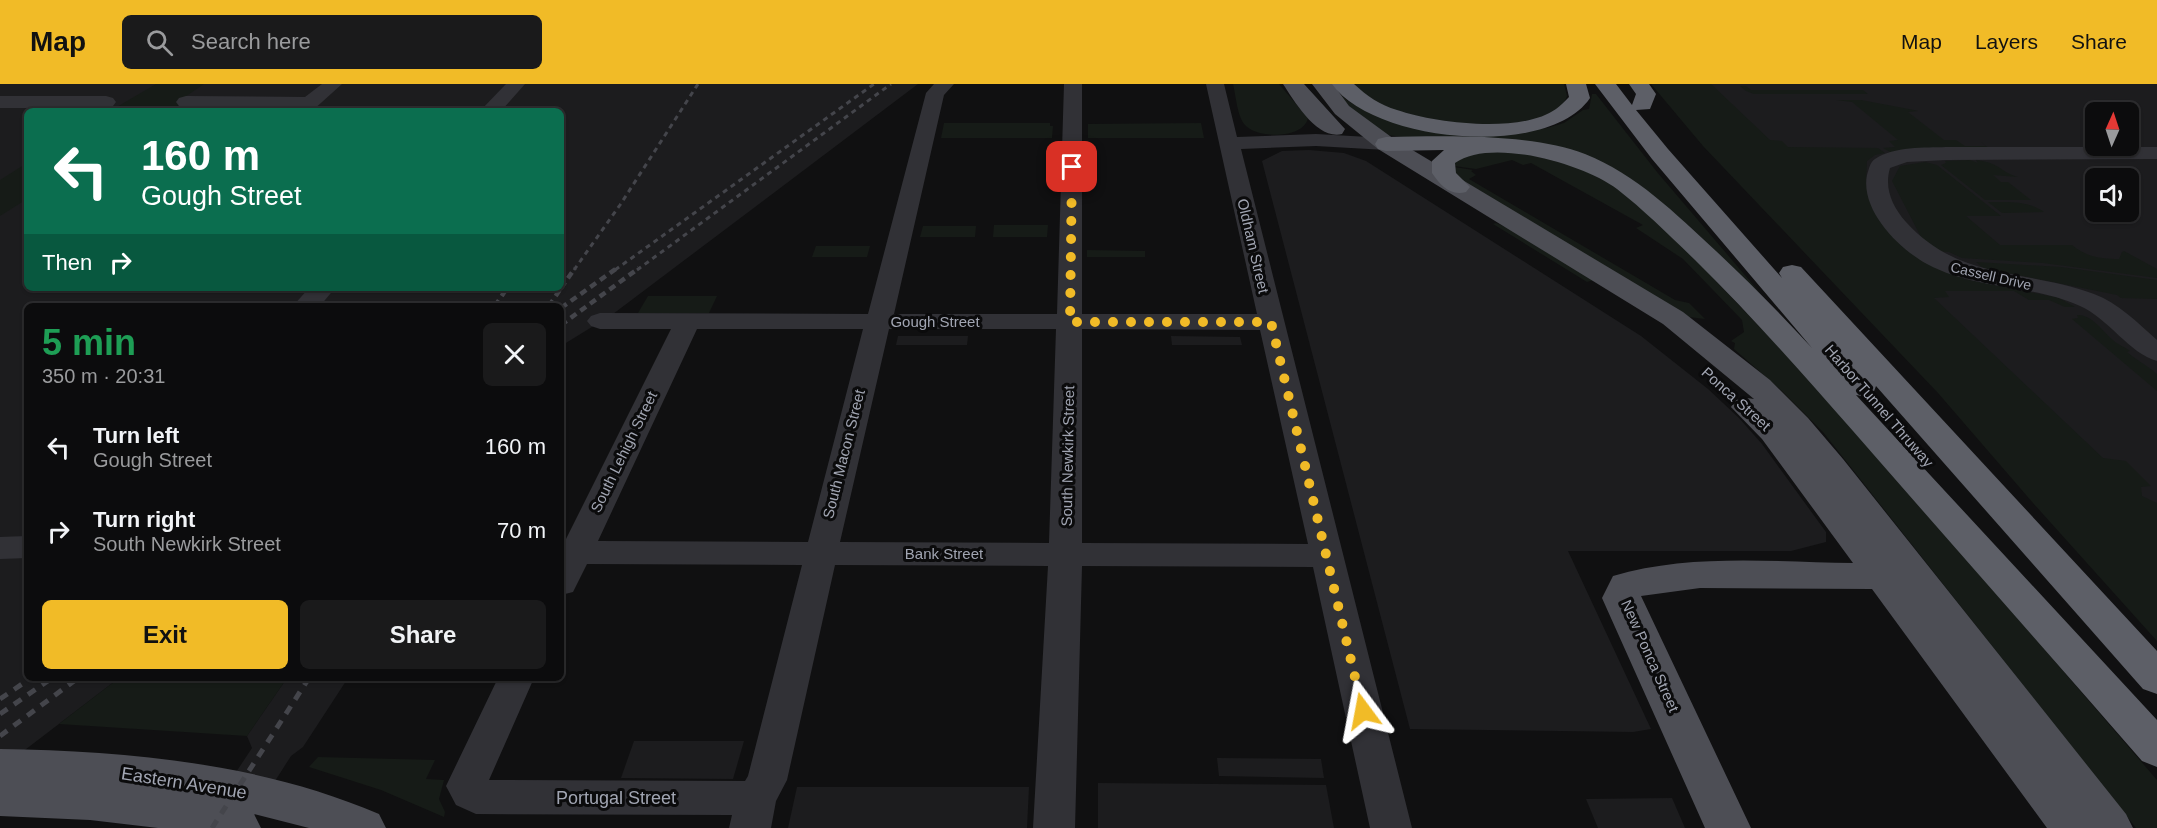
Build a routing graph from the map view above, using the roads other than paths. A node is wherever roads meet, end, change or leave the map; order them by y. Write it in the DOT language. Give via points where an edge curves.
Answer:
graph roads {
  1 [pos="333,84"];
  2 [pos="516,84"];
  3 [pos="945,84"];
  4 [pos="1073,84"];
  5 [pos="1215,84"];
  6 [pos="1293,84"];
  7 [pos="1322,84"];
  8 [pos="1342,84"];
  9 [pos="1576,84"];
  10 [pos="1605,84"];
  11 [pos="1628,84"];
  12 [pos="1641,94"];
  13 [pos="0,102"];
  14 [pos="106,102"];
  15 [pos="186,102"];
  16 [pos="305,107"];
  17 [pos="493,108"];
  18 [pos="1348,142"];
  19 [pos="1229,143"];
  20 [pos="1386,144"];
  21 [pos="1491,145"];
  22 [pos="2157,153"];
  23 [pos="1458,187"];
  24 [pos="320,291"];
  25 [pos="309,303"];
  26 [pos="600,321"];
  27 [pos="688,321"];
  28 [pos="877,321"];
  29 [pos="1070,322"];
  30 [pos="1271,322"];
  31 [pos="2157,353"];
  32 [pos="24,547"];
  33 [pos="0,548"];
  34 [pos="568,552"];
  35 [pos="820,554"];
  36 [pos="1066,555"];
  37 [pos="1327,556"];
  38 [pos="564,570"];
  39 [pos="1900,576"];
  40 [pos="2157,678"];
  41 [pos="515,681"];
  42 [pos="2157,725"];
  43 [pos="2157,749"];
  44 [pos="0,767"];
  45 [pos="0,797"];
  46 [pos="753,813"];
  47 [pos="238,828"];
  48 [pos="363,828"];
  49 [pos="1054,828"];
  50 [pos="1391,828"];
  51 [pos="1728,828"];
  52 [pos="2073,828"];
  53 [pos="2110,828"];
  1 -- 16 [label="street"];
  2 -- 17 [label="street"];
  3 -- 28 [label="street, South Macon Street" via="935,93 884,306"];
  4 -- 29 [label="street, South Newkirk Street"];
  5 -- 19 [label="street, Oldham Street"];
  6 -- 18 [label="main road, Ponca Street" via="1320,117"];
  7 -- 20 [label="main road, Ponca Street" via="1342,110"];
  8 -- 9 [label="highway" via="1363,103 1405,120 1452,128 1502,130 1549,122 1564,115 1580,99"];
  10 -- 42 [label="highway, Harbor Tunnel Thruway" via="1660,154"];
  11 -- 12 [label="highway, Harbor Tunnel Thruway"];
  12 -- 40 [label="highway, Harbor Tunnel Thruway" via="1751,228"];
  13 -- 14 [label="street"];
  15 -- 16 [label="street"];
  18 -- 19 [label="street"];
  18 -- 20 [label="street"];
  18 -- 39 [label="main road, Ponca Street" via="1679,350 1722,383 1773,432"];
  19 -- 30 [label="street, Oldham Street"];
  20 -- 21 [label="highway"];
  20 -- 23 [label="main road, Ponca Street"];
  21 -- 23 [label="highway" via="1468,148 1447,158 1444,173"];
  21 -- 43 [label="highway" via="1541,150 1576,159 1624,183 1685,236 1778,327"];
  22 -- 31 [label="street, Cassell Drive" via="1946,154 1889,159 1881,164 1876,182 1889,217 1905,237 1933,260 1959,270 2091,301"];
  23 -- 39 [label="main road, Ponca Street" via="1673,318 1759,387 1797,425"];
  24 -- 25 [label="street"];
  26 -- 27 [label="street, Gough Street"];
  27 -- 28 [label="street, Gough Street"];
  27 -- 34 [label="street, South Lehigh Street"];
  28 -- 29 [label="street, Gough Street"];
  28 -- 35 [label="street, South Macon Street"];
  29 -- 30 [label="street, Gough Street"];
  29 -- 36 [label="street, South Newkirk Street"];
  30 -- 37 [label="street, Oldham Street"];
  32 -- 33 [label="street"];
  34 -- 35 [label="street, Bank Street"];
  34 -- 38 [label="street, South Lehigh Street"];
  35 -- 36 [label="street, Bank Street"];
  35 -- 46 [label="street, South Macon Street" via="766,780"];
  36 -- 37 [label="street, Bank Street"];
  36 -- 49 [label="street, South Newkirk Street"];
  37 -- 50 [label="street, Oldham Street"];
  39 -- 51 [label="main road, New Ponca Street" via="1700,575 1626,585 1621,598"];
  39 -- 52 [label="main road, Ponca Street"];
  39 -- 53 [label="main road"];
  41 -- 46 [label="street, Portugal Street" via="466,786 476,797"];
  44 -- 48 [label="main road, Eastern Avenue" via="149,774 227,787"];
  45 -- 47 [label="main road, Eastern Avenue" via="78,799 154,807"];
}
